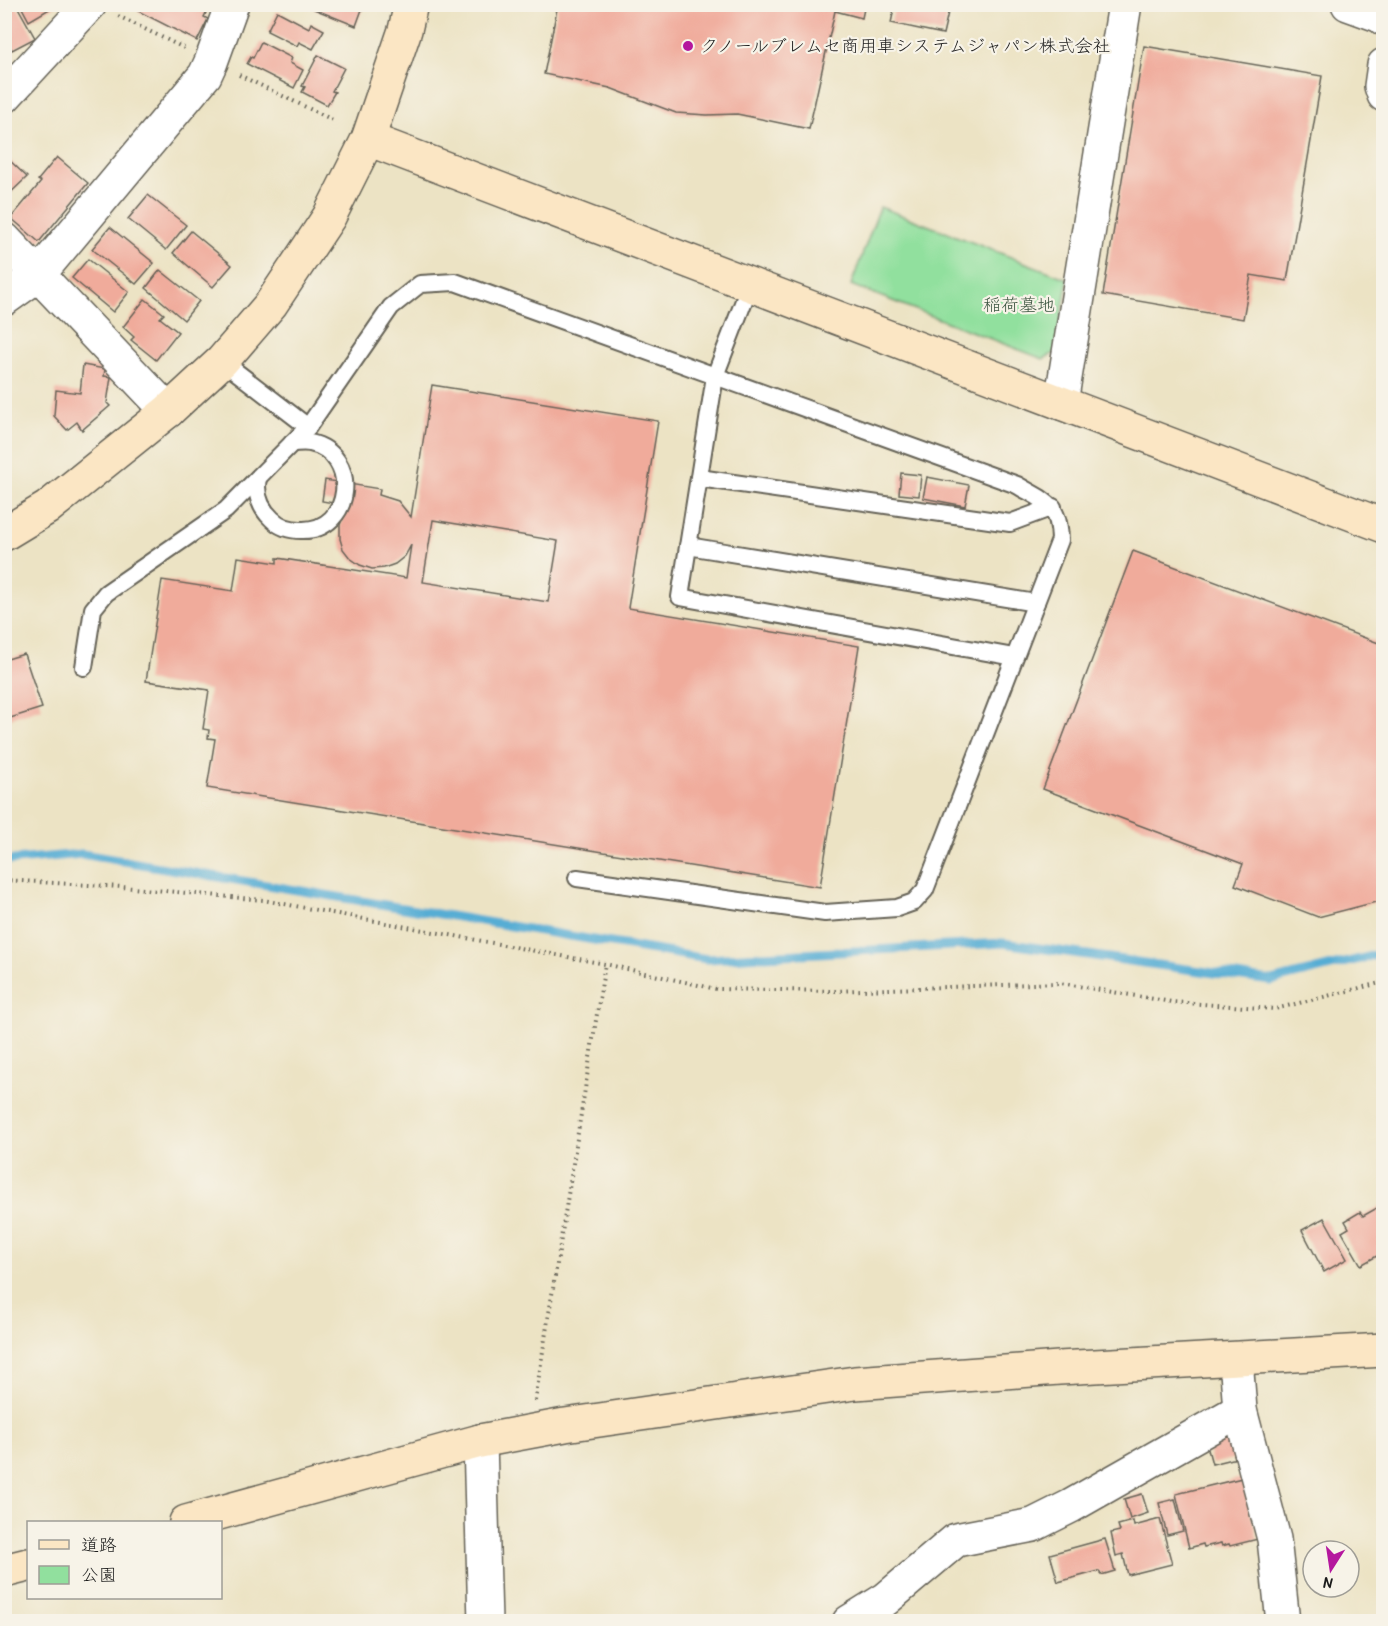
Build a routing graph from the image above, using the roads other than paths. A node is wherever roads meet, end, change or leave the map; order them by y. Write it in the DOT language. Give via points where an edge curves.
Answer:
graph roads {
  1 [pos="90,4"];
  2 [pos="232,4"];
  3 [pos="411,4"];
  4 [pos="1125,4"];
  5 [pos="1348,4"];
  6 [pos="1383,19"];
  7 [pos="1383,65"];
  8 [pos="1383,94"];
  9 [pos="4,97"];
  10 [pos="368,139"];
  11 [pos="4,239"];
  12 [pos="39,274"];
  13 [pos="750,285"];
  14 [pos="4,299"];
  15 [pos="222,361"];
  16 [pos="715,376"];
  17 [pos="1061,403"];
  18 [pos="168,411"];
  19 [pos="309,427"];
  20 [pos="292,443"];
  21 [pos="258,478"];
  22 [pos="699,478"];
  23 [pos="1053,507"];
  24 [pos="1383,526"];
  25 [pos="4,534"];
  26 [pos="688,546"];
  27 [pos="1036,603"];
  28 [pos="1014,657"];
  29 [pos="84,667"];
  30 [pos="576,879"];
  31 [pos="1383,1350"];
  32 [pos="1236,1359"];
  33 [pos="1240,1410"];
  34 [pos="480,1441"];
  35 [pos="190,1521"];
  36 [pos="27,1565"];
  37 [pos="4,1571"];
  38 [pos="889,1610"];
  39 [pos="485,1622"];
  40 [pos="849,1622"];
  41 [pos="1283,1622"];
  1 -- 9 [label="street"];
  2 -- 12 [label="street" via="205,75"];
  3 -- 10 [label="street"];
  4 -- 17 [label="street"];
  5 -- 6 [label="street"];
  7 -- 8 [label="street"];
  10 -- 13 [label="street"];
  10 -- 15 [label="street" via="329,217 271,304"];
  11 -- 12 [label="street"];
  12 -- 14 [label="street"];
  12 -- 18 [label="street"];
  13 -- 16 [label="lane"];
  13 -- 17 [label="street"];
  15 -- 18 [label="street"];
  15 -- 19 [label="lane"];
  16 -- 19 [label="lane" via="455,282 420,284 391,307"];
  16 -- 22 [label="lane"];
  16 -- 23 [label="lane" via="1017,485"];
  17 -- 24 [label="street"];
  18 -- 25 [label="street" via="47,508"];
  19 -- 20 [label="lane"];
  20 -- 21 [label="lane"];
  20 -- 21 [label="lane" via="324,448 342,469 345,496 331,519 306,531 278,525 259,501"];
  21 -- 29 [label="lane" via="226,510 106,593 93,609"];
  22 -- 23 [label="lane" via="1010,523"];
  22 -- 26 [label="lane"];
  23 -- 27 [label="lane" via="1060,524 1060,540"];
  26 -- 27 [label="lane"];
  26 -- 28 [label="lane" via="680,597"];
  27 -- 28 [label="lane"];
  28 -- 30 [label="lane" via="925,890 914,902 897,908 825,913"];
  31 -- 32 [label="street"];
  32 -- 33 [label="street"];
  32 -- 34 [label="street" via="855,1383"];
  33 -- 38 [label="street" via="1033,1525 956,1540"];
  33 -- 41 [label="street" via="1274,1539"];
  34 -- 35 [label="street"];
  34 -- 39 [label="street"];
  36 -- 37 [label="street"];
  38 -- 40 [label="street"];
}
